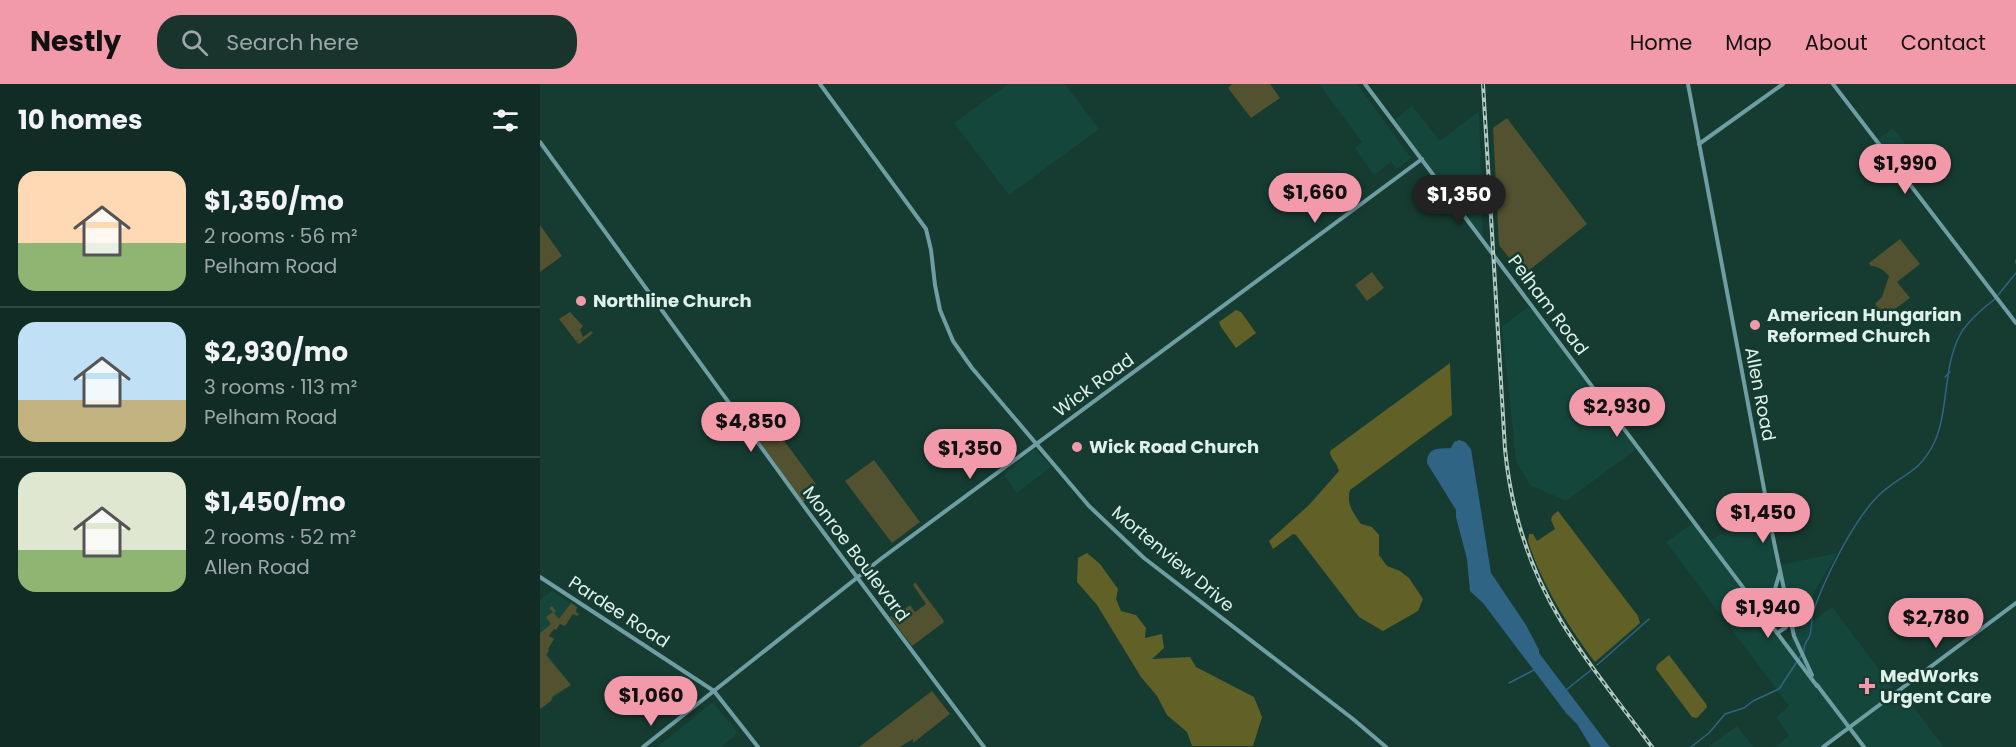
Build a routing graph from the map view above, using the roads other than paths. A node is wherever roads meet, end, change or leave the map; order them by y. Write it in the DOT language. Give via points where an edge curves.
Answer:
graph roads {
  1 [pos="820,84"];
  2 [pos="1365,84"];
  3 [pos="1688,84"];
  4 [pos="1783,84"];
  5 [pos="1833,84"];
  6 [pos="540,142"];
  7 [pos="1699,144"];
  8 [pos="1422,159"];
  9 [pos="2016,323"];
  10 [pos="1037,444"];
  11 [pos="1780,568"];
  12 [pos="540,577"];
  13 [pos="856,578"];
  14 [pos="1786,594"];
  15 [pos="1773,595"];
  16 [pos="2016,603"];
  17 [pos="1759,609"];
  18 [pos="1791,620"];
  19 [pos="1777,633"];
  20 [pos="1803,661"];
  21 [pos="714,691"];
  22 [pos="1849,728"];
  23 [pos="643,747"];
  24 [pos="758,747"];
  25 [pos="984,747"];
  26 [pos="1386,747"];
  27 [pos="1823,747"];
  28 [pos="1864,747"];
  1 -- 10 [label="street, Mortenview Drive" via="926,229 940,310 958,349"];
  2 -- 8 [label="street, Pelham Road"];
  3 -- 7 [label="street, Allen Road"];
  4 -- 7 [label="street"];
  5 -- 9 [label="street"];
  6 -- 13 [label="street, Monroe Boulevard"];
  7 -- 11 [label="street, Allen Road"];
  8 -- 10 [label="street, Wick Road"];
  8 -- 17 [label="street, Pelham Road"];
  10 -- 13 [label="street, Wick Road"];
  10 -- 26 [label="street, Mortenview Drive" via="1089,506 1128,544"];
  11 -- 14 [label="street, Allen Road"];
  11 -- 15 [label="street, Allen Road"];
  12 -- 21 [label="street, Pardee Road"];
  13 -- 21 [label="street, Wick Road"];
  13 -- 25 [label="street, Monroe Boulevard"];
  14 -- 15 [label="street"];
  14 -- 18 [label="street, Allen Road"];
  15 -- 17 [label="street"];
  16 -- 22 [label="street"];
  17 -- 19 [label="street, Pelham Road"];
  18 -- 19 [label="street"];
  18 -- 20 [label="street, Allen Road"];
  19 -- 20 [label="street, Pelham Road"];
  20 -- 22 [label="street, Allen Road"];
  21 -- 23 [label="street, Wick Road"];
  21 -- 24 [label="street, Pardee Road"];
  22 -- 27 [label="street"];
  22 -- 28 [label="street, Allen Road"];
}
